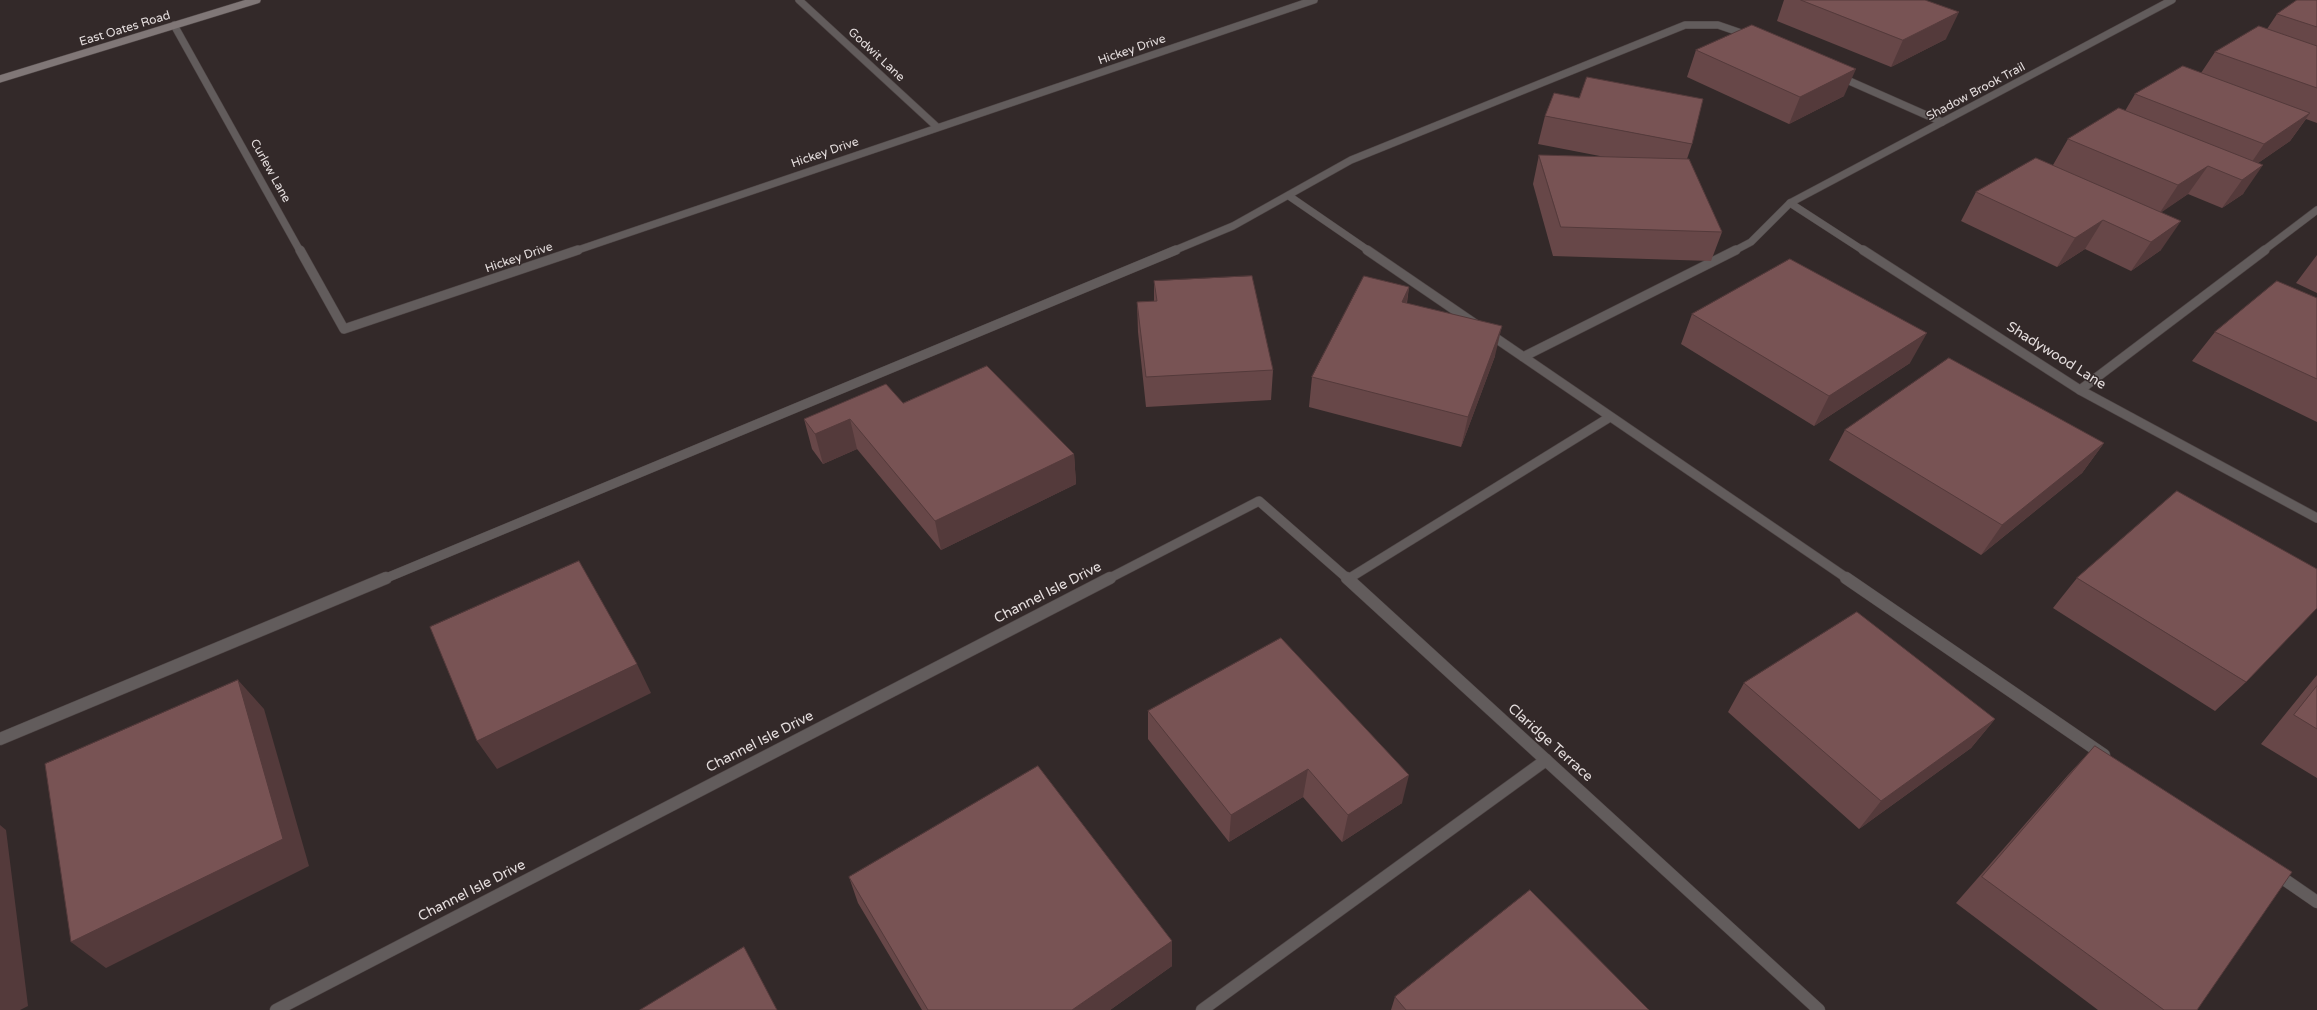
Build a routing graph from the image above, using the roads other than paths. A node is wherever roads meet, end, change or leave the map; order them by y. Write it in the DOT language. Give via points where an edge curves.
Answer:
graph roads {
  1 [pos="257,0"];
  2 [pos="799,0"];
  3 [pos="1314,0"];
  4 [pos="2172,0"];
  5 [pos="174,25"];
  6 [pos="1758,39"];
  7 [pos="1828,71"];
  8 [pos="0,79"];
  9 [pos="1942,122"];
  10 [pos="937,127"];
  11 [pos="1289,196"];
  12 [pos="1790,203"];
  13 [pos="2317,210"];
  14 [pos="344,329"];
  15 [pos="1523,357"];
  16 [pos="2080,390"];
  17 [pos="1610,417"];
  18 [pos="1259,501"];
  19 [pos="2317,518"];
  20 [pos="1348,580"];
  21 [pos="0,739"];
  22 [pos="1546,760"];
  23 [pos="2114,762"];
  24 [pos="2265,866"];
  25 [pos="2317,902"];
  26 [pos="276,1010"];
  27 [pos="1202,1010"];
  28 [pos="1819,1010"];
  1 -- 5 [label="street, East Oates Road"];
  2 -- 10 [label="street, Godwit Lane"];
  3 -- 10 [label="street, Hickey Drive"];
  4 -- 9 [label="street, Shadow Brook Trail"];
  5 -- 8 [label="street, East Oates Road"];
  5 -- 14 [label="street, Curlew Lane"];
  6 -- 11 [label="street" via="1707,22 1685,25 1351,160"];
  7 -- 9 [label="street"];
  9 -- 12 [label="street, Shadow Brook Trail"];
  10 -- 14 [label="street, Hickey Drive"];
  11 -- 15 [label="street"];
  11 -- 21 [label="street" via="1233,226"];
  12 -- 15 [label="street, Shadow Brook Trail" via="1751,242"];
  12 -- 16 [label="street, Shadywood Lane"];
  13 -- 16 [label="street"];
  15 -- 17 [label="street"];
  16 -- 19 [label="street, Shadywood Lane"];
  17 -- 20 [label="street"];
  17 -- 23 [label="street"];
  18 -- 20 [label="street, Claridge Terrace"];
  18 -- 26 [label="street, Channel Isle Drive"];
  20 -- 22 [label="street, Claridge Terrace"];
  22 -- 27 [label="street"];
  22 -- 28 [label="street, Claridge Terrace"];
  24 -- 25 [label="street"];
}
